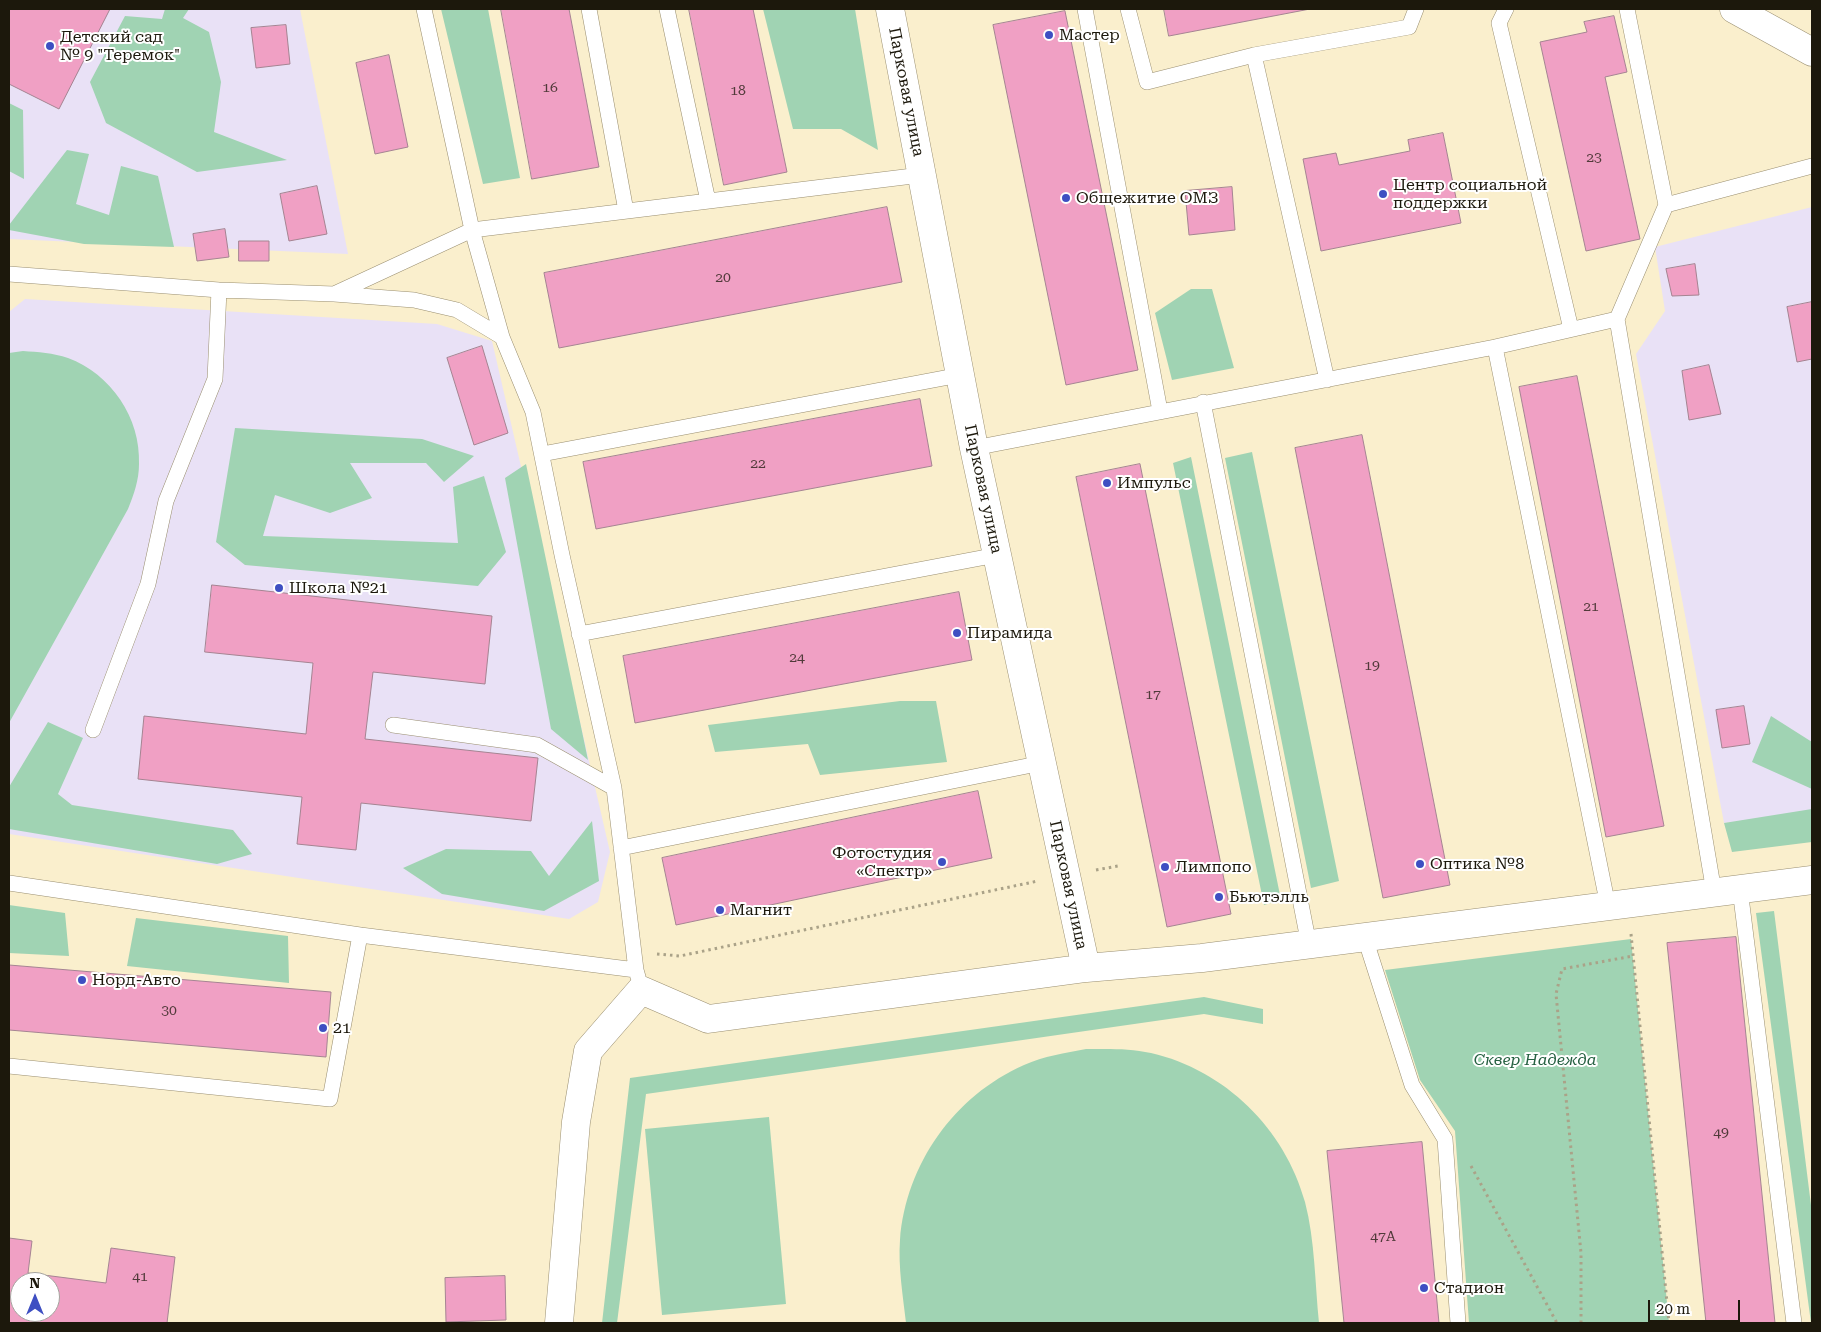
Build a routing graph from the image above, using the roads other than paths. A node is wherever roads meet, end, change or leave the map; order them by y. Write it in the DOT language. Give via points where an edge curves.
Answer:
graph roads {
  1 [pos="589,9"];
  2 [pos="668,9"];
  3 [pos="890,9"];
  4 [pos="1085,9"];
  5 [pos="1128,9"];
  6 [pos="1416,9"];
  7 [pos="1506,9"];
  8 [pos="1627,9"];
  9 [pos="1734,9"];
  10 [pos="424,13"];
  11 [pos="1812,52"];
  12 [pos="1254,55"];
  13 [pos="1812,166"];
  14 [pos="922,174"];
  15 [pos="708,201"];
  16 [pos="1666,204"];
  17 [pos="626,211"];
  18 [pos="472,230"];
  19 [pos="9,274"];
  20 [pos="219,290"];
  21 [pos="334,294"];
  22 [pos="1616,319"];
  23 [pos="1571,329"];
  24 [pos="502,337"];
  25 [pos="1494,347"];
  26 [pos="960,375"];
  27 [pos="1327,380"];
  28 [pos="1203,402"];
  29 [pos="1160,411"];
  30 [pos="974,448"];
  31 [pos="542,454"];
  32 [pos="997,555"];
  33 [pos="579,634"];
  34 [pos="393,725"];
  35 [pos="93,730"];
  36 [pos="1042,763"];
  37 [pos="614,788"];
  38 [pos="621,848"];
  39 [pos="1812,880"];
  40 [pos="9,883"];
  41 [pos="1727,891"];
  42 [pos="1618,904"];
  43 [pos="360,935"];
  44 [pos="1365,938"];
  45 [pos="1308,945"];
  46 [pos="1086,968"];
  47 [pos="639,980"];
  48 [pos="9,1066"];
  49 [pos="559,1323"];
  50 [pos="1458,1323"];
  51 [pos="1794,1323"];
  1 -- 17 [label="lane"];
  2 -- 15 [label="lane"];
  3 -- 14 [label="street, Парковая улица"];
  4 -- 29 [label="lane"];
  5 -- 12 [label="lane" via="1147,82"];
  6 -- 12 [label="lane" via="1410,27"];
  7 -- 23 [label="lane" via="1499,23"];
  8 -- 16 [label="lane"];
  9 -- 11 [label="street"];
  10 -- 18 [label="lane"];
  12 -- 27 [label="lane"];
  13 -- 16 [label="lane"];
  14 -- 15 [label="lane"];
  14 -- 26 [label="street, Парковая улица"];
  15 -- 17 [label="lane"];
  16 -- 22 [label="lane"];
  17 -- 18 [label="lane"];
  18 -- 21 [label="lane"];
  18 -- 24 [label="lane"];
  19 -- 20 [label="lane"];
  20 -- 21 [label="lane"];
  20 -- 35 [label="lane" via="215,378 166,501 148,584"];
  21 -- 24 [label="lane" via="414,300 457,310"];
  22 -- 23 [label="lane"];
  22 -- 41 [label="lane"];
  23 -- 25 [label="lane"];
  24 -- 31 [label="lane" via="533,412"];
  25 -- 27 [label="lane"];
  25 -- 42 [label="lane"];
  26 -- 30 [label="street, Парковая улица"];
  26 -- 31 [label="lane"];
  27 -- 28 [label="lane"];
  28 -- 29 [label="lane"];
  28 -- 45 [label="lane"];
  29 -- 30 [label="lane"];
  30 -- 32 [label="street, Парковая улица"];
  31 -- 33 [label="lane"];
  32 -- 33 [label="lane"];
  32 -- 36 [label="street, Парковая улица"];
  33 -- 37 [label="lane"];
  34 -- 37 [label="lane" via="536,745"];
  36 -- 38 [label="lane"];
  36 -- 46 [label="street, Парковая улица"];
  37 -- 38 [label="lane"];
  38 -- 47 [label="lane"];
  39 -- 41 [label="street"];
  40 -- 43 [label="lane"];
  41 -- 42 [label="street"];
  41 -- 51 [label="lane"];
  42 -- 44 [label="street"];
  43 -- 47 [label="lane"];
  43 -- 48 [label="lane" via="330,1099"];
  44 -- 45 [label="street"];
  44 -- 50 [label="lane" via="1412,1085 1445,1139"];
  45 -- 46 [label="street"];
  46 -- 47 [label="street" via="708,1019"];
  47 -- 49 [label="street" via="588,1051 576,1122"];
}
